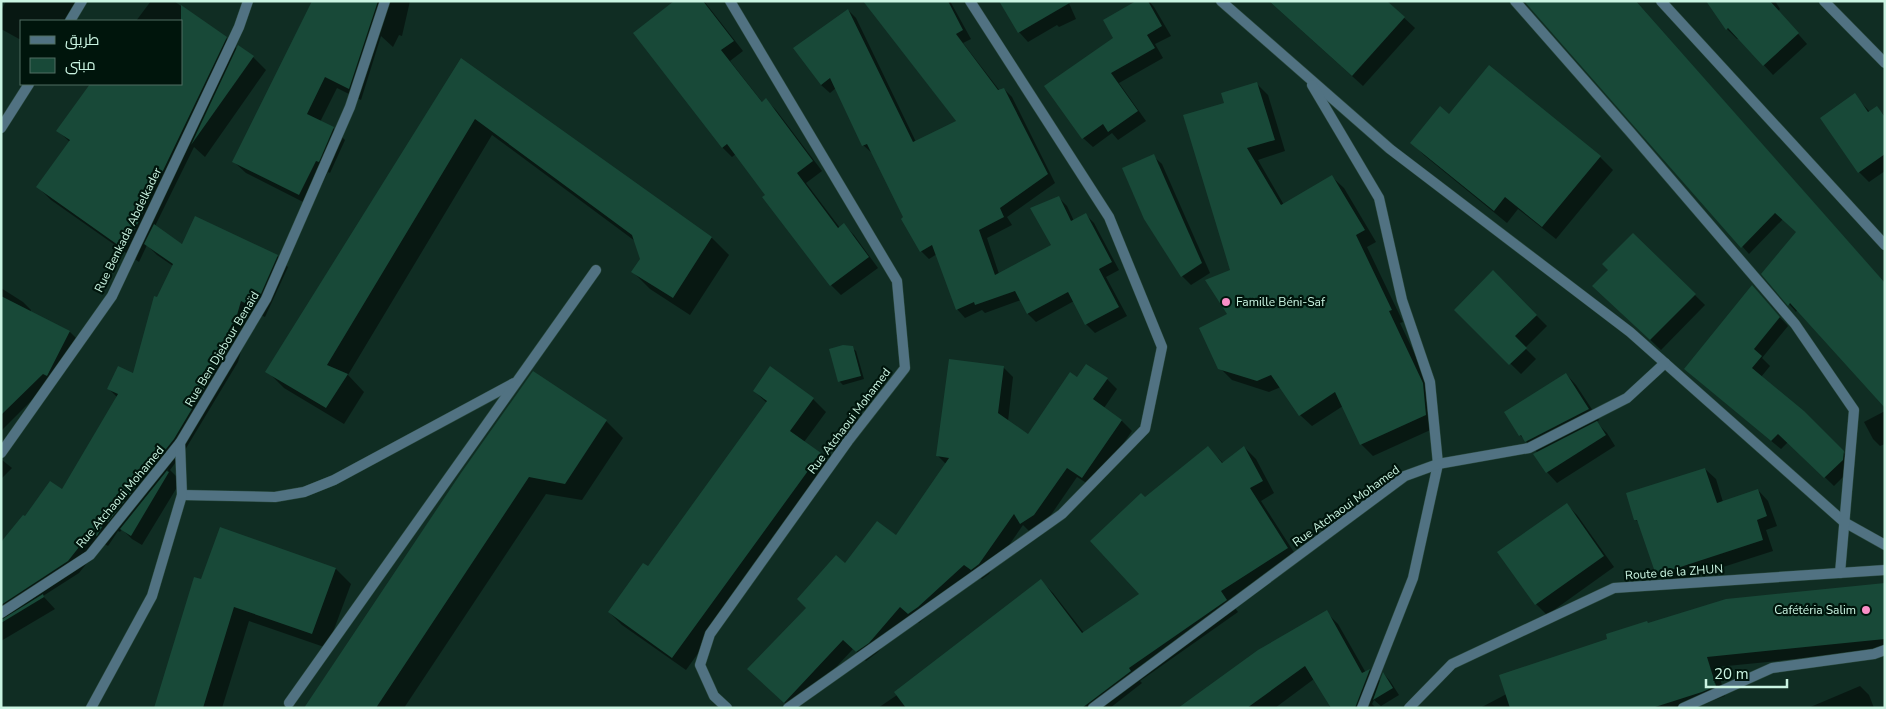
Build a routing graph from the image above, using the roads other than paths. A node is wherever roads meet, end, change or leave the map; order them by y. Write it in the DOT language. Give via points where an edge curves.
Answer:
graph roads {
  1 [pos="82,1"];
  2 [pos="248,1"];
  3 [pos="385,1"];
  4 [pos="730,1"];
  5 [pos="970,1"];
  6 [pos="1221,1"];
  7 [pos="1515,1"];
  8 [pos="1660,1"];
  9 [pos="1824,1"];
  10 [pos="71,20"];
  11 [pos="1885,63"];
  12 [pos="1307,77"];
  13 [pos="29,85"];
  14 [pos="1,128"];
  15 [pos="1885,245"];
  16 [pos="596,270"];
  17 [pos="1665,363"];
  18 [pos="518,381"];
  19 [pos="180,443"];
  20 [pos="1,453"];
  21 [pos="1438,464"];
  22 [pos="182,495"];
  23 [pos="1844,522"];
  24 [pos="1885,545"];
  25 [pos="1885,570"];
  26 [pos="1840,573"];
  27 [pos="1,613"];
  28 [pos="1885,650"];
  29 [pos="289,703"];
  30 [pos="91,708"];
  31 [pos="727,708"];
  32 [pos="788,708"];
  33 [pos="1093,708"];
  34 [pos="1362,708"];
  35 [pos="1409,708"];
  36 [pos="1683,708"];
  1 -- 10 [label="street"];
  2 -- 20 [label="street, Rue Benkada Abdelkader" via="239,27 112,296"];
  3 -- 19 [label="street, Rue Ben Djebour Benaïd" via="350,107 266,299"];
  4 -- 31 [label="street, Rue Atchaoui Mohamed" via="897,281 905,368 848,441 710,634 700,665 714,696"];
  5 -- 32 [label="street" via="1109,217 1162,347 1145,429 1062,514"];
  6 -- 12 [label="street"];
  7 -- 23 [label="street" via="1796,324 1854,410"];
  8 -- 15 [label="street"];
  9 -- 11 [label="street"];
  12 -- 17 [label="street" via="1390,149 1630,332"];
  12 -- 21 [label="street" via="1379,198 1402,300 1430,382"];
  13 -- 14 [label="street"];
  16 -- 18 [label="street"];
  17 -- 21 [label="street, Rue Atchaoui Mohamed" via="1627,398 1529,448"];
  17 -- 23 [label="street"];
  18 -- 22 [label="street" via="334,480 304,492 275,497"];
  18 -- 29 [label="street"];
  19 -- 22 [label="street"];
  19 -- 27 [label="street, Rue Atchaoui Mohamed" via="90,555"];
  21 -- 33 [label="street, Rue Atchaoui Mohamed" via="1405,476"];
  21 -- 34 [label="street" via="1413,578"];
  22 -- 30 [label="street" via="152,596"];
  23 -- 24 [label="street"];
  23 -- 26 [label="street"];
  25 -- 26 [label="street, Route de la ZHUN"];
  26 -- 35 [label="street, Route de la ZHUN" via="1614,588 1452,664"];
  28 -- 36 [label="street" via="1772,668"];
}
